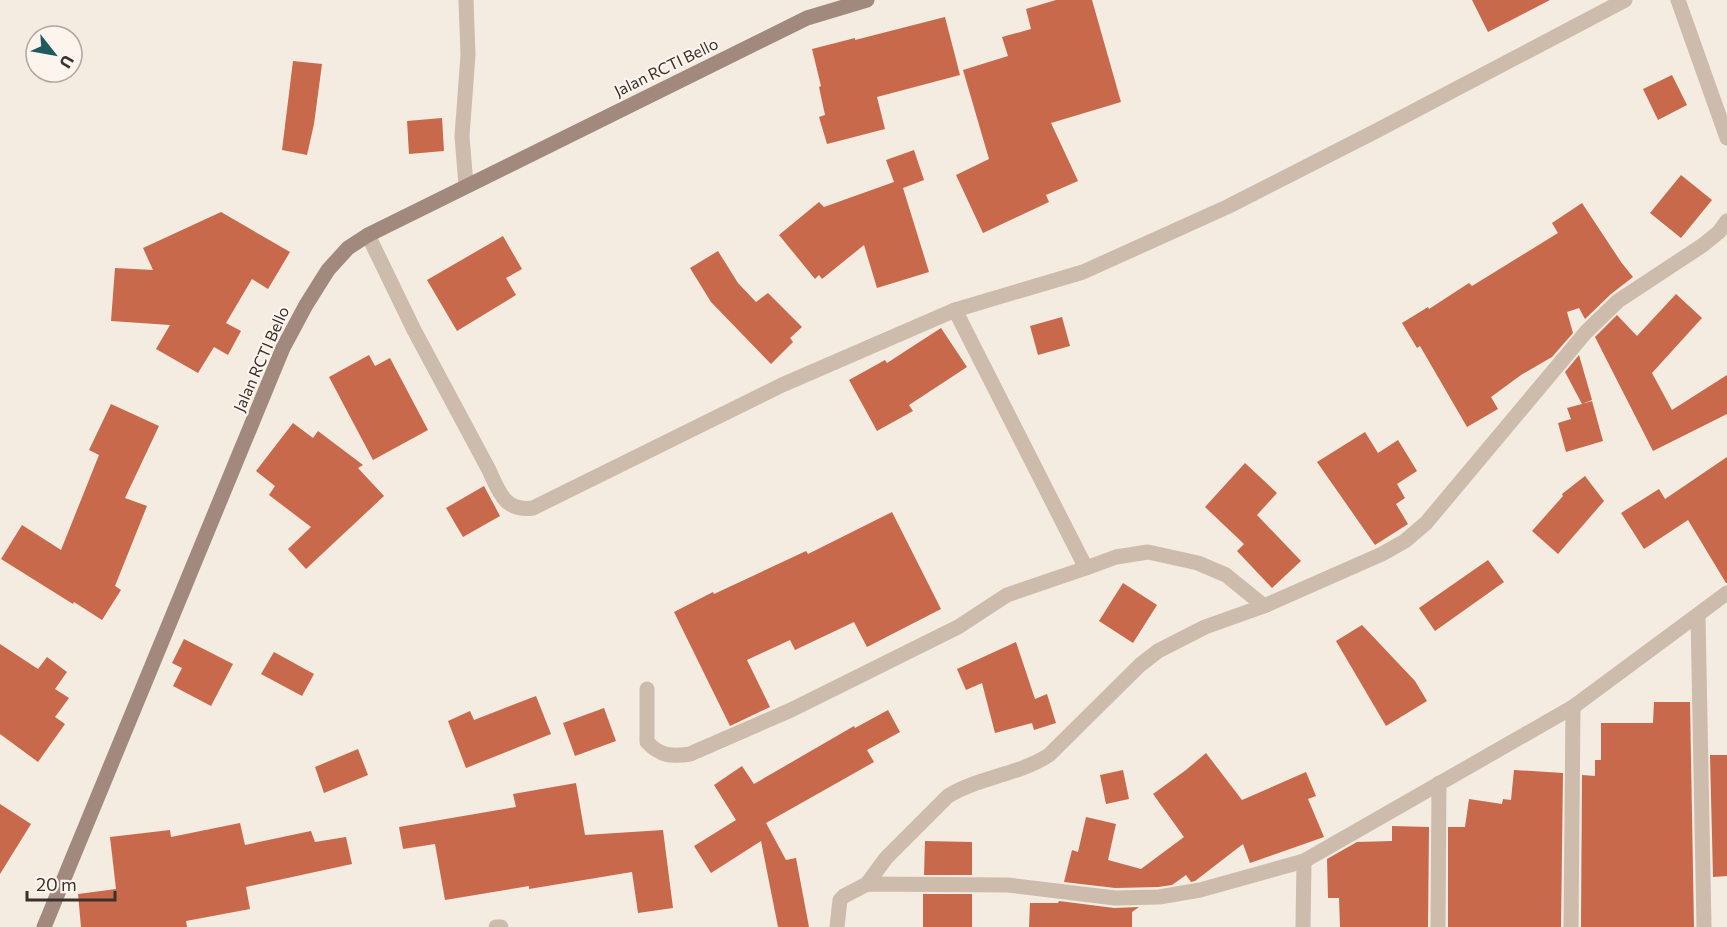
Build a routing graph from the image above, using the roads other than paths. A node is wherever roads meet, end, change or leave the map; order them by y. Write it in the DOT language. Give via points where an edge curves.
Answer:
graph roads {
  1 [pos="466,0"];
  2 [pos="867,0"];
  3 [pos="1625,0"];
  4 [pos="1678,0"];
  5 [pos="1727,138"];
  6 [pos="466,185"];
  7 [pos="1727,221"];
  8 [pos="369,235"];
  9 [pos="955,310"];
  10 [pos="1086,568"];
  11 [pos="1727,593"];
  12 [pos="1264,606"];
  13 [pos="1698,616"];
  14 [pos="647,689"];
  15 [pos="1573,707"];
  16 [pos="1439,783"];
  17 [pos="1304,861"];
  18 [pos="867,884"];
  19 [pos="44,927"];
  20 [pos="496,927"];
  21 [pos="501,927"];
  22 [pos="837,927"];
  23 [pos="1303,927"];
  24 [pos="1438,927"];
  25 [pos="1572,927"];
  26 [pos="1704,927"];
  1 -- 6 [label="street" via="468,55 462,136"];
  2 -- 6 [label="street, Jalan RCTI Bello" via="807,18"];
  3 -- 9 [label="street" via="1227,207 1083,272"];
  4 -- 5 [label="street"];
  6 -- 8 [label="street, Jalan RCTI Bello"];
  7 -- 12 [label="street" via="1703,245 1618,301 1586,332 1426,524 1382,554"];
  8 -- 9 [label="street" via="497,488 513,507 521,510 533,508 782,386"];
  8 -- 19 [label="street, Jalan RCTI Bello" via="348,248 328,270 283,348"];
  9 -- 10 [label="street"];
  10 -- 12 [label="street" via="1116,557 1148,552 1198,563 1226,575"];
  10 -- 14 [label="street" via="1007,595 958,627 791,710 690,754 673,757 656,752 647,742"];
  11 -- 13 [label="street"];
  12 -- 18 [label="street" via="1205,627 1158,651 1067,739 1035,764 948,796 886,858"];
  13 -- 15 [label="street"];
  13 -- 26 [label="street"];
  15 -- 16 [label="street"];
  15 -- 25 [label="street"];
  16 -- 17 [label="street"];
  16 -- 24 [label="street"];
  17 -- 18 [label="street" via="1200,890 1159,897 1115,898 1008,885"];
  17 -- 23 [label="street"];
  18 -- 22 [label="street" via="840,900"];
  20 -- 21 [label="street"];
}
